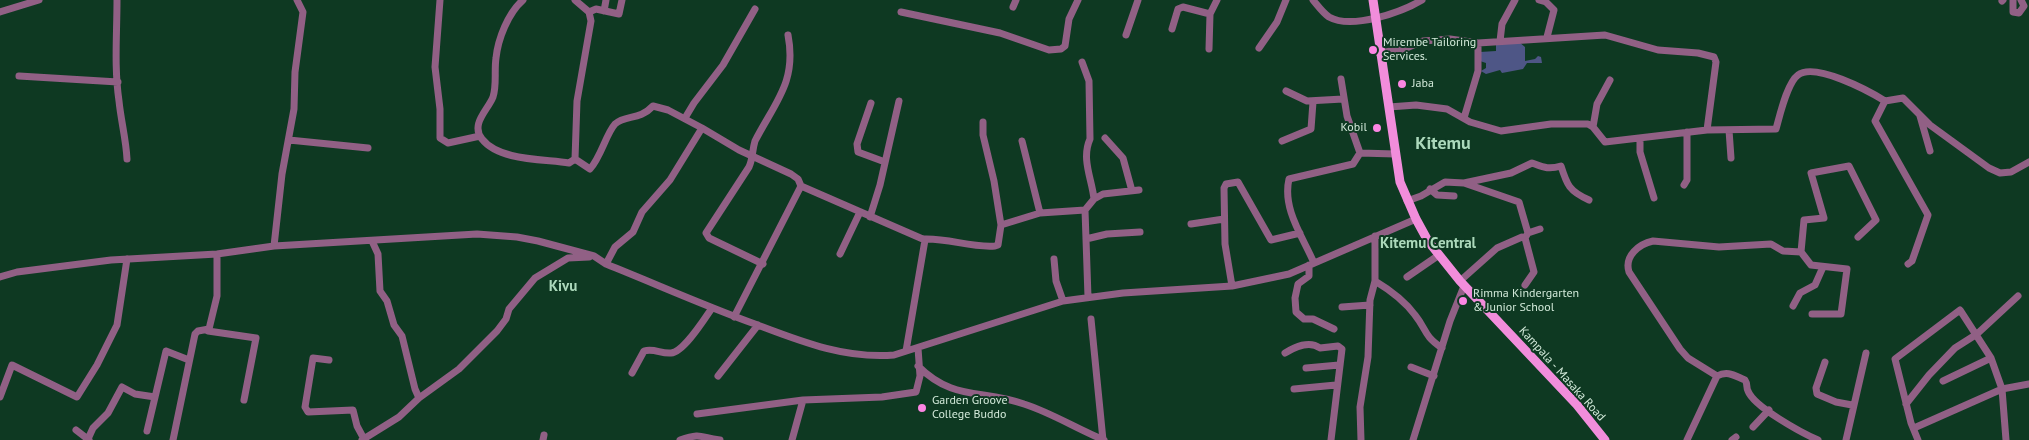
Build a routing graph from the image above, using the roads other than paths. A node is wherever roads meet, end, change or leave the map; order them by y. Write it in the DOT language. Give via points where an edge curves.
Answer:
graph roads {
  1 [pos="117,0"];
  2 [pos="297,0"];
  3 [pos="440,0"];
  4 [pos="523,0"];
  5 [pos="575,0"];
  6 [pos="606,0"];
  7 [pos="622,0"];
  8 [pos="1078,0"];
  9 [pos="1138,0"];
  10 [pos="1217,0"];
  11 [pos="1286,0"];
  12 [pos="1313,0"];
  13 [pos="1372,0"];
  14 [pos="1422,0"];
  15 [pos="1515,0"];
  16 [pos="1539,0"];
  17 [pos="2012,0"];
  18 [pos="2021,0"];
  19 [pos="35,1"];
  20 [pos="755,9"];
  21 [pos="604,11"];
  22 [pos="0,12"];
  23 [pos="590,12"];
  24 [pos="901,12"];
  25 [pos="1210,14"];
  26 [pos="1375,19"];
  27 [pos="1172,29"];
  28 [pos="788,35"];
  29 [pos="1126,35"];
  30 [pos="1547,37"];
  31 [pos="1500,40"];
  32 [pos="1478,43"];
  33 [pos="1259,48"];
  34 [pos="1209,49"];
  35 [pos="1379,53"];
  36 [pos="1082,62"];
  37 [pos="19,76"];
  38 [pos="1341,79"];
  39 [pos="1610,80"];
  40 [pos="118,82"];
  41 [pos="1286,91"];
  42 [pos="1344,99"];
  43 [pos="898,101"];
  44 [pos="1885,101"];
  45 [pos="872,102"];
  46 [pos="1313,102"];
  47 [pos="1389,107"];
  48 [pos="1920,116"];
  49 [pos="685,118"];
  50 [pos="1464,118"];
  51 [pos="983,122"];
  52 [pos="1593,126"];
  53 [pos="702,128"];
  54 [pos="1707,130"];
  55 [pos="1729,130"];
  56 [pos="1687,132"];
  57 [pos="480,136"];
  58 [pos="1105,138"];
  59 [pos="1640,138"];
  60 [pos="289,140"];
  61 [pos="1022,141"];
  62 [pos="1282,142"];
  63 [pos="368,148"];
  64 [pos="1930,151"];
  65 [pos="1360,153"];
  66 [pos="1395,154"];
  67 [pos="753,157"];
  68 [pos="127,158"];
  69 [pos="1731,158"];
  70 [pos="575,159"];
  71 [pos="886,162"];
  72 [pos="2029,162"];
  73 [pos="1464,183"];
  74 [pos="1684,185"];
  75 [pos="801,186"];
  76 [pos="1430,189"];
  77 [pos="1454,196"];
  78 [pos="1654,198"];
  79 [pos="1094,199"];
  80 [pos="1589,200"];
  81 [pos="1407,201"];
  82 [pos="1084,210"];
  83 [pos="860,212"];
  84 [pos="1040,213"];
  85 [pos="870,217"];
  86 [pos="1224,219"];
  87 [pos="1416,219"];
  88 [pos="1191,224"];
  89 [pos="1000,225"];
  90 [pos="1540,229"];
  91 [pos="1140,232"];
  92 [pos="1300,233"];
  93 [pos="1527,235"];
  94 [pos="1375,236"];
  95 [pos="1858,238"];
  96 [pos="924,239"];
  97 [pos="1086,239"];
  98 [pos="372,241"];
  99 [pos="274,246"];
  100 [pos="1801,252"];
  101 [pos="217,254"];
  102 [pos="840,254"];
  103 [pos="1439,255"];
  104 [pos="594,256"];
  105 [pos="1054,259"];
  106 [pos="127,260"];
  107 [pos="606,264"];
  108 [pos="762,264"];
  109 [pos="1312,264"];
  110 [pos="1908,264"];
  111 [pos="1823,267"];
  112 [pos="0,277"];
  113 [pos="1407,278"];
  114 [pos="1375,281"];
  115 [pos="1462,283"];
  116 [pos="1525,285"];
  117 [pos="1232,286"];
  118 [pos="2018,296"];
  119 [pos="1088,297"];
  120 [pos="1063,301"];
  121 [pos="1370,305"];
  122 [pos="1793,306"];
  123 [pos="1342,307"];
  124 [pos="712,308"];
  125 [pos="1812,314"];
  126 [pos="734,317"];
  127 [pos="1091,319"];
  128 [pos="758,325"];
  129 [pos="208,330"];
  130 [pos="1334,330"];
  131 [pos="1977,334"];
  132 [pos="918,348"];
  133 [pos="1442,348"];
  134 [pos="906,351"];
  135 [pos="1285,353"];
  136 [pos="1866,353"];
  137 [pos="1991,358"];
  138 [pos="189,360"];
  139 [pos="329,360"];
  140 [pos="1825,362"];
  141 [pos="1339,365"];
  142 [pos="918,366"];
  143 [pos="1411,367"];
  144 [pos="1306,368"];
  145 [pos="632,373"];
  146 [pos="718,376"];
  147 [pos="1434,376"];
  148 [pos="1717,376"];
  149 [pos="1943,381"];
  150 [pos="2029,384"];
  151 [pos="1336,385"];
  152 [pos="1294,389"];
  153 [pos="2002,389"];
  154 [pos="155,397"];
  155 [pos="0,398"];
  156 [pos="419,398"];
  157 [pos="244,400"];
  158 [pos="804,400"];
  159 [pos="1906,404"];
  160 [pos="1852,405"];
  161 [pos="1769,410"];
  162 [pos="697,414"];
  163 [pos="1752,427"];
  164 [pos="1914,428"];
  165 [pos="76,430"];
  166 [pos="147,431"];
  167 [pos="363,439"];
  168 [pos="89,440"];
  169 [pos="173,440"];
  170 [pos="680,440"];
  171 [pos="720,440"];
  172 [pos="792,440"];
  173 [pos="1104,440"];
  174 [pos="1331,440"];
  175 [pos="1360,440"];
  176 [pos="1413,440"];
  177 [pos="1605,440"];
  178 [pos="1687,440"];
  179 [pos="1818,440"];
  180 [pos="1846,440"];
  181 [pos="1918,440"];
  182 [pos="2006,440"];
  1 -- 40 [label="street"];
  2 -- 60 [label="street" via="303,12"];
  3 -- 57 [label="street" via="435,67 440,138 448,142"];
  4 -- 57 [label="street" via="511,16 498,46 492,99 479,122"];
  5 -- 23 [label="street"];
  6 -- 21 [label="street"];
  7 -- 21 [label="street" via="619,14"];
  8 -- 24 [label="street" via="1069,19 1065,46 1049,50 1000,33"];
  9 -- 29 [label="street"];
  10 -- 25 [label="street"];
  11 -- 33 [label="street" via="1277,22"];
  12 -- 26 [label="street" via="1328,16 1339,21"];
  13 -- 26 [label="main road, Kampala - Masaka Road"];
  14 -- 26 [label="street"];
  15 -- 31 [label="street" via="1502,24"];
  16 -- 30 [label="street" via="1554,10"];
  17 -- 18 [label="street" via="2013,12 2019,13 2024,6"];
  19 -- 22 [label="street"];
  20 -- 49 [label="street" via="723,65"];
  21 -- 23 [label="street" via="596,9"];
  23 -- 70 [label="street" via="590,32 577,101"];
  25 -- 27 [label="street" via="1184,7 1178,9"];
  25 -- 34 [label="street"];
  26 -- 35 [label="main road, Kampala - Masaka Road"];
  28 -- 67 [label="street" via="792,54 790,68 781,95 752,149"];
  30 -- 31 [label="street"];
  30 -- 54 [label="street" via="1605,35 1658,50 1714,57"];
  31 -- 32 [label="street"];
  32 -- 35 [label="street" via="1450,39 1423,41 1404,50"];
  32 -- 50 [label="street" via="1478,71"];
  35 -- 47 [label="main road, Kampala - Masaka Road"];
  36 -- 79 [label="street" via="1089,81 1090,139 1086,147 1086,163"];
  37 -- 40 [label="street"];
  38 -- 42 [label="street"];
  39 -- 52 [label="street" via="1597,104"];
  40 -- 68 [label="street"];
  41 -- 46 [label="street"];
  42 -- 46 [label="street"];
  42 -- 65 [label="street"];
  43 -- 71 [label="street"];
  44 -- 48 [label="street" via="1903,98"];
  44 -- 55 [label="street" via="1863,88 1807,71 1798,75 1791,84 1776,128"];
  44 -- 110 [label="street" via="1875,121 1928,215 1912,261"];
  45 -- 71 [label="street" via="857,144 858,152"];
  46 -- 62 [label="street" via="1312,129"];
  47 -- 50 [label="street" via="1434,107 1447,109"];
  47 -- 66 [label="main road, Kampala - Masaka Road"];
  48 -- 64 [label="street"];
  48 -- 72 [label="street" via="2000,173 2011,172"];
  49 -- 53 [label="street"];
  49 -- 70 [label="street" via="653,106 640,117 622,119 614,126 590,169"];
  50 -- 52 [label="street" via="1501,131 1551,124"];
  51 -- 89 [label="street"];
  52 -- 59 [label="street" via="1605,142"];
  53 -- 67 [label="street"];
  53 -- 107 [label="street" via="670,180 642,212 633,232 615,247"];
  54 -- 55 [label="street"];
  54 -- 56 [label="street"];
  55 -- 69 [label="street"];
  56 -- 59 [label="street"];
  56 -- 74 [label="street" via="1687,180"];
  57 -- 70 [label="street" via="488,144 520,159 569,163"];
  58 -- 79 [label="street" via="1124,158 1135,190 1098,195"];
  59 -- 78 [label="street" via="1640,152"];
  60 -- 63 [label="street"];
  60 -- 99 [label="street"];
  61 -- 84 [label="street"];
  65 -- 66 [label="street"];
  65 -- 92 [label="street" via="1353,164 1289,179 1289,204"];
  66 -- 81 [label="main road, Kampala - Masaka Road"];
  67 -- 75 [label="street" via="791,174"];
  67 -- 108 [label="street" via="706,233 709,238"];
  71 -- 85 [label="street"];
  73 -- 76 [label="street" via="1444,182"];
  73 -- 80 [label="street" via="1511,173 1532,162 1542,168 1561,166 1567,185"];
  73 -- 93 [label="street" via="1519,202"];
  75 -- 83 [label="street"];
  75 -- 108 [label="street"];
  76 -- 77 [label="street" via="1437,195"];
  76 -- 81 [label="street"];
  79 -- 82 [label="street"];
  81 -- 87 [label="main road, Kampala - Masaka Road"];
  82 -- 84 [label="street"];
  82 -- 97 [label="street"];
  83 -- 85 [label="street"];
  83 -- 102 [label="street"];
  84 -- 89 [label="street"];
  85 -- 96 [label="street"];
  86 -- 88 [label="street"];
  86 -- 92 [label="street" via="1224,186 1238,182 1270,240"];
  86 -- 117 [label="street"];
  87 -- 94 [label="street"];
  87 -- 103 [label="main road, Kampala - Masaka Road"];
  89 -- 96 [label="street" via="998,245 995,246"];
  90 -- 93 [label="street"];
  91 -- 97 [label="street"];
  92 -- 109 [label="street"];
  93 -- 115 [label="street" via="1497,248"];
  93 -- 116 [label="street" via="1534,272"];
  94 -- 109 [label="street"];
  94 -- 114 [label="street"];
  95 -- 100 [label="street" via="1876,220 1849,166 1811,173 1824,218 1804,220"];
  96 -- 134 [label="street" via="924,261"];
  97 -- 119 [label="street"];
  98 -- 99 [label="street"];
  98 -- 104 [label="street" via="493,235 538,241"];
  98 -- 156 [label="street" via="378,254 380,291 402,336"];
  99 -- 101 [label="street"];
  100 -- 111 [label="street" via="1808,263"];
  100 -- 148 [label="street" via="1783,251 1771,244 1719,247 1653,241 1645,243 1629,258 1629,272 1680,348 1688,358"];
  101 -- 106 [label="street"];
  101 -- 129 [label="street" via="216,296"];
  103 -- 113 [label="street"];
  103 -- 115 [label="main road, Kampala - Masaka Road"];
  104 -- 107 [label="street"];
  104 -- 156 [label="street" via="568,258 535,278 481,349 460,370"];
  105 -- 120 [label="street" via="1056,281"];
  106 -- 112 [label="street" via="17,272"];
  106 -- 155 [label="street" via="117,325 77,397 12,365"];
  107 -- 124 [label="street"];
  108 -- 126 [label="street"];
  109 -- 117 [label="street" via="1289,274"];
  109 -- 130 [label="street" via="1309,276 1298,284 1296,312 1304,319 1313,319"];
  111 -- 122 [label="street" via="1815,285 1800,293"];
  111 -- 125 [label="street" via="1847,269 1844,306 1841,314"];
  114 -- 121 [label="street"];
  114 -- 133 [label="street" via="1400,298 1424,333"];
  115 -- 133 [label="street"];
  115 -- 177 [label="main road, Kampala - Masaka Road"];
  117 -- 119 [label="street"];
  118 -- 131 [label="street"];
  119 -- 120 [label="street"];
  120 -- 132 [label="street"];
  121 -- 123 [label="street"];
  121 -- 175 [label="street"];
  124 -- 126 [label="street"];
  124 -- 145 [label="street" via="678,350 670,354 656,350 644,352"];
  126 -- 128 [label="street"];
  127 -- 173 [label="street"];
  128 -- 134 [label="street" via="841,353 876,357"];
  128 -- 146 [label="street"];
  129 -- 138 [label="street" via="196,333"];
  129 -- 157 [label="street" via="256,338"];
  131 -- 137 [label="street"];
  131 -- 159 [label="street" via="1956,348"];
  131 -- 159 [label="street" via="1960,310 1900,354 1895,359"];
  132 -- 134 [label="street"];
  132 -- 142 [label="street"];
  133 -- 147 [label="street"];
  135 -- 141 [label="street" via="1302,345 1338,346 1342,349"];
  136 -- 160 [label="street"];
  137 -- 149 [label="street"];
  137 -- 153 [label="street"];
  138 -- 154 [label="street" via="166,351"];
  138 -- 169 [label="street"];
  139 -- 167 [label="street" via="313,358 305,407 308,412 353,410"];
  140 -- 160 [label="street" via="1817,394"];
  141 -- 144 [label="street"];
  141 -- 151 [label="street"];
  142 -- 158 [label="street" via="918,388 913,394"];
  142 -- 173 [label="street" via="948,389 1022,403"];
  143 -- 147 [label="street"];
  147 -- 176 [label="street"];
  148 -- 161 [label="street" via="1724,372 1745,380 1750,394"];
  148 -- 178 [label="street"];
  150 -- 153 [label="street"];
  151 -- 152 [label="street"];
  151 -- 174 [label="street"];
  153 -- 164 [label="street"];
  153 -- 182 [label="street"];
  154 -- 166 [label="street"];
  154 -- 168 [label="street" via="135,394 122,387 108,413 93,428"];
  156 -- 167 [label="street" via="399,417"];
  158 -- 162 [label="street"];
  158 -- 172 [label="street"];
  159 -- 164 [label="street"];
  160 -- 180 [label="street"];
  161 -- 163 [label="street"];
  161 -- 179 [label="street" via="1799,432"];
  164 -- 181 [label="street"];
  165 -- 168 [label="street"];
  170 -- 171 [label="street" via="707,435"];
}
